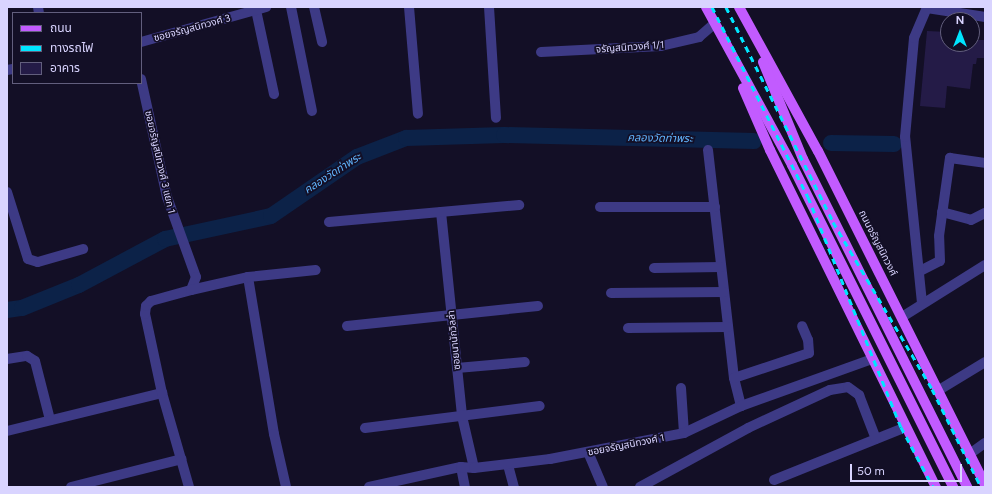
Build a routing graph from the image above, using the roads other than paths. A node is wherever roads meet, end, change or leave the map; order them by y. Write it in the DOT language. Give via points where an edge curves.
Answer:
graph roads {
  1 [pos="291,7"];
  2 [pos="314,7"];
  3 [pos="409,7"];
  4 [pos="489,7"];
  5 [pos="706,7"];
  6 [pos="927,7"];
  7 [pos="261,8"];
  8 [pos="741,11"];
  9 [pos="985,17"];
  10 [pos="714,24"];
  11 [pos="719,33"];
  12 [pos="142,42"];
  13 [pos="322,42"];
  14 [pos="541,52"];
  15 [pos="142,83"];
  16 [pos="274,94"];
  17 [pos="312,111"];
  18 [pos="418,114"];
  19 [pos="496,118"];
  20 [pos="708,150"];
  21 [pos="985,163"];
  22 [pos="7,192"];
  23 [pos="519,205"];
  24 [pos="600,207"];
  25 [pos="714,207"];
  26 [pos="441,212"];
  27 [pos="942,212"];
  28 [pos="985,213"];
  29 [pos="329,222"];
  30 [pos="83,249"];
  31 [pos="985,265"];
  32 [pos="721,267"];
  33 [pos="654,268"];
  34 [pos="316,270"];
  35 [pos="920,271"];
  36 [pos="248,277"];
  37 [pos="191,290"];
  38 [pos="724,292"];
  39 [pos="611,293"];
  40 [pos="922,304"];
  41 [pos="538,306"];
  42 [pos="451,315"];
  43 [pos="902,317"];
  44 [pos="347,326"];
  45 [pos="802,326"];
  46 [pos="628,328"];
  47 [pos="728,328"];
  48 [pos="7,359"];
  49 [pos="872,359"];
  50 [pos="525,362"];
  51 [pos="985,362"];
  52 [pos="457,368"];
  53 [pos="734,378"];
  54 [pos="681,388"];
  55 [pos="939,390"];
  56 [pos="162,393"];
  57 [pos="540,406"];
  58 [pos="741,406"];
  59 [pos="462,416"];
  60 [pos="50,420"];
  61 [pos="906,426"];
  62 [pos="365,428"];
  63 [pos="7,431"];
  64 [pos="684,433"];
  65 [pos="876,439"];
  66 [pos="985,443"];
  67 [pos="588,452"];
  68 [pos="970,453"];
  69 [pos="182,459"];
  70 [pos="508,465"];
  71 [pos="460,467"];
  72 [pos="474,468"];
  73 [pos="774,480"];
  74 [pos="985,485"];
  75 [pos="71,487"];
  76 [pos="189,487"];
  77 [pos="286,487"];
  78 [pos="369,487"];
  79 [pos="465,487"];
  80 [pos="514,487"];
  81 [pos="603,487"];
  82 [pos="640,487"];
  83 [pos="936,487"];
  84 [pos="953,487"];
  85 [pos="967,487"];
  1 -- 17 [label="street"];
  2 -- 13 [label="street"];
  3 -- 18 [label="street"];
  4 -- 19 [label="street"];
  5 -- 10 [label="main road"];
  6 -- 9 [label="street"];
  6 -- 35 [label="street" via="914,38 905,136"];
  7 -- 12 [label="street, ซอยจรัญสนิทวงศ์ 3"];
  7 -- 16 [label="street"];
  8 -- 43 [label="main road, ถนนจรัญสนิทวงศ์" via="818,151"];
  8 -- 85 [label="main road, ถนนจรัญสนิทวงศ์" via="803,159"];
  10 -- 11 [label="main road"];
  10 -- 14 [label="street, จรัญสนิทวงศ์ 1/1" via="699,37 661,46"];
  11 -- 49 [label="main road" via="770,150"];
  11 -- 84 [label="main road" via="795,171"];
  15 -- 37 [label="street, ซอยจรัญสนิทวงศ์ 3 แยก 1" via="176,226 196,277"];
  20 -- 25 [label="street"];
  21 -- 27 [label="street" via="950,158"];
  22 -- 30 [label="street" via="28,258 38,262"];
  23 -- 26 [label="street"];
  24 -- 25 [label="street"];
  25 -- 32 [label="street"];
  26 -- 29 [label="street"];
  26 -- 42 [label="street, ซอยนานักวิลล่า"];
  27 -- 28 [label="street" via="971,220"];
  27 -- 35 [label="street" via="940,260"];
  31 -- 40 [label="street"];
  32 -- 33 [label="street"];
  32 -- 38 [label="street"];
  34 -- 36 [label="street"];
  35 -- 40 [label="street"];
  36 -- 37 [label="street"];
  36 -- 77 [label="street" via="274,434"];
  37 -- 56 [label="street" via="151,301 146,306 145,314"];
  38 -- 39 [label="street"];
  38 -- 47 [label="street"];
  40 -- 43 [label="street"];
  41 -- 42 [label="street"];
  42 -- 44 [label="street"];
  42 -- 52 [label="street, ซอยนานักวิลล่า"];
  43 -- 55 [label="main road, ถนนจรัญสนิทวงศ์"];
  45 -- 53 [label="street" via="809,344 809,353"];
  46 -- 47 [label="street"];
  47 -- 53 [label="street"];
  48 -- 60 [label="street" via="27,356 35,361"];
  49 -- 58 [label="street, ซอยจรัญสนิทวงศ์ 1"];
  49 -- 61 [label="main road"];
  50 -- 52 [label="street"];
  51 -- 55 [label="street"];
  52 -- 59 [label="street, ซอยนานักวิลล่า"];
  53 -- 58 [label="street"];
  54 -- 64 [label="street"];
  55 -- 68 [label="main road, ถนนจรัญสนิทวงศ์"];
  56 -- 60 [label="street"];
  56 -- 69 [label="street"];
  57 -- 59 [label="street"];
  58 -- 64 [label="street, ซอยจรัญสนิทวงศ์ 1"];
  59 -- 62 [label="street"];
  59 -- 72 [label="street, ซอยนานักวิลล่า"];
  60 -- 63 [label="street"];
  61 -- 65 [label="street"];
  61 -- 83 [label="main road"];
  64 -- 67 [label="street, ซอยจรัญสนิทวงศ์ 1"];
  65 -- 73 [label="street"];
  65 -- 82 [label="street" via="859,395 848,387 830,390 748,428"];
  66 -- 68 [label="street"];
  67 -- 70 [label="street, ซอยจรัญสนิทวงศ์ 1"];
  67 -- 81 [label="street"];
  68 -- 74 [label="main road, ถนนจรัญสนิทวงศ์"];
  69 -- 75 [label="street"];
  69 -- 76 [label="street"];
  70 -- 72 [label="street, ซอยจรัญสนิทวงศ์ 1"];
  70 -- 80 [label="street"];
  71 -- 72 [label="street, ซอยจรัญสนิทวงศ์ 1"];
  71 -- 78 [label="street, ซอยจรัญสนิทวงศ์ 1"];
  71 -- 79 [label="street"];
}
